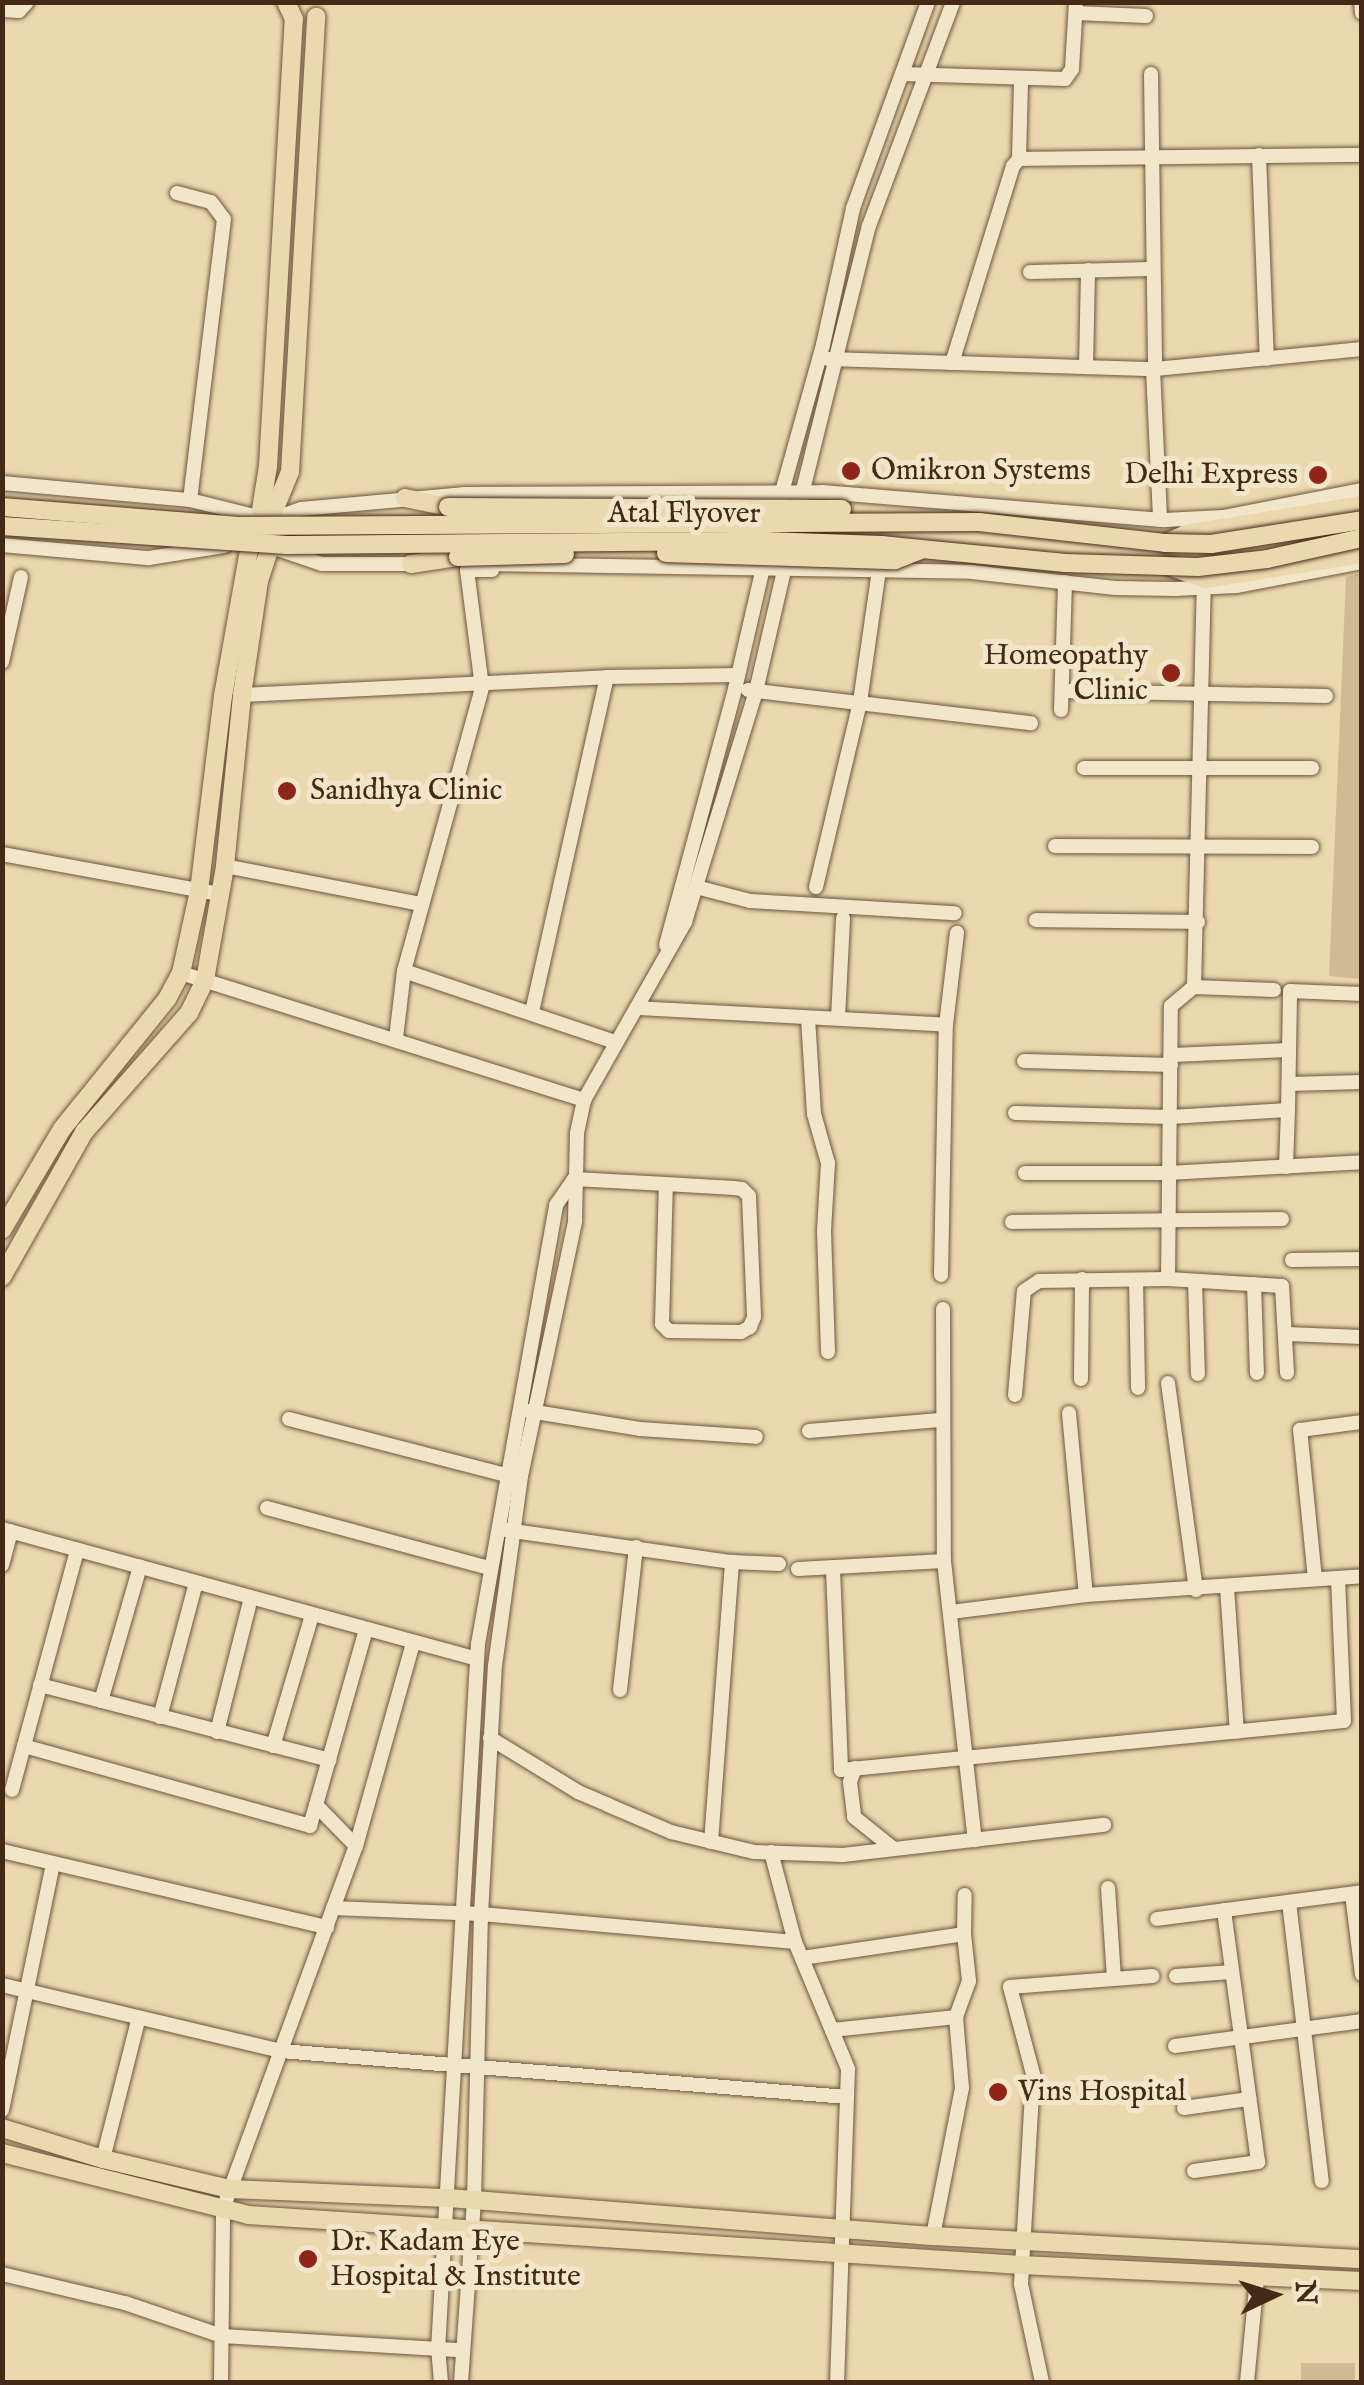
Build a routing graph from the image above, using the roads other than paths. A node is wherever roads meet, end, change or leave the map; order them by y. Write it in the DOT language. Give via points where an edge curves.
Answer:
graph roads {
  1 [pos="27,2"];
  2 [pos="928,2"];
  3 [pos="952,2"];
  4 [pos="1361,2"];
  5 [pos="288,8"];
  6 [pos="1076,8"];
  7 [pos="2,10"];
  8 [pos="318,10"];
  9 [pos="1362,12"];
  10 [pos="1146,16"];
  11 [pos="902,74"];
  12 [pos="1151,74"];
  13 [pos="926,75"];
  14 [pos="1021,80"];
  15 [pos="1152,155"];
  16 [pos="1259,155"];
  17 [pos="1362,155"];
  18 [pos="1019,159"];
  19 [pos="177,193"];
  20 [pos="1153,268"];
  21 [pos="1088,270"];
  22 [pos="1030,272"];
  23 [pos="1362,349"];
  24 [pos="827,359"];
  25 [pos="1266,359"];
  26 [pos="952,363"];
  27 [pos="1086,367"];
  28 [pos="1154,369"];
  29 [pos="2,483"];
  30 [pos="1362,490"];
  31 [pos="782,492"];
  32 [pos="803,492"];
  33 [pos="405,498"];
  34 [pos="190,500"];
  35 [pos="1362,505"];
  36 [pos="2,507"];
  37 [pos="266,514"];
  38 [pos="915,520"];
  39 [pos="1160,520"];
  40 [pos="1362,520"];
  41 [pos="2,526"];
  42 [pos="1362,538"];
  43 [pos="1165,543"];
  44 [pos="249,544"];
  45 [pos="2,546"];
  46 [pos="271,548"];
  47 [pos="924,549"];
  48 [pos="1362,554"];
  49 [pos="1362,562"];
  50 [pos="411,564"];
  51 [pos="785,567"];
  52 [pos="1170,567"];
  53 [pos="763,568"];
  54 [pos="879,570"];
  55 [pos="21,576"];
  56 [pos="1065,582"];
  57 [pos="1204,587"];
  58 [pos="8,617"];
  59 [pos="2,662"];
  60 [pos="607,677"];
  61 [pos="737,682"];
  62 [pos="482,686"];
  63 [pos="756,691"];
  64 [pos="1062,691"];
  65 [pos="1202,692"];
  66 [pos="242,695"];
  67 [pos="1326,696"];
  68 [pos="860,702"];
  69 [pos="1061,710"];
  70 [pos="1031,723"];
  71 [pos="1201,766"];
  72 [pos="1084,768"];
  73 [pos="1312,768"];
  74 [pos="1200,844"];
  75 [pos="1055,846"];
  76 [pos="1312,847"];
  77 [pos="2,854"];
  78 [pos="225,866"];
  79 [pos="696,886"];
  80 [pos="816,887"];
  81 [pos="199,891"];
  82 [pos="220,894"];
  83 [pos="421,904"];
  84 [pos="955,913"];
  85 [pos="842,918"];
  86 [pos="1036,920"];
  87 [pos="1198,922"];
  88 [pos="957,933"];
  89 [pos="661,962"];
  90 [pos="404,971"];
  91 [pos="181,973"];
  92 [pos="206,980"];
  93 [pos="1194,987"];
  94 [pos="1274,990"];
  95 [pos="1362,994"];
  96 [pos="637,1008"];
  97 [pos="532,1012"];
  98 [pos="808,1018"];
  99 [pos="838,1018"];
  100 [pos="946,1026"];
  101 [pos="396,1038"];
  102 [pos="615,1042"];
  103 [pos="1289,1050"];
  104 [pos="1171,1060"];
  105 [pos="1024,1062"];
  106 [pos="1362,1082"];
  107 [pos="1289,1084"];
  108 [pos="584,1100"];
  109 [pos="1288,1110"];
  110 [pos="1015,1113"];
  111 [pos="1170,1118"];
  112 [pos="1362,1162"];
  113 [pos="1286,1167"];
  114 [pos="1024,1173"];
  115 [pos="1168,1173"];
  116 [pos="574,1179"];
  117 [pos="666,1184"];
  118 [pos="1282,1219"];
  119 [pos="1168,1221"];
  120 [pos="1012,1222"];
  121 [pos="2,1230"];
  122 [pos="1362,1259"];
  123 [pos="1292,1260"];
  124 [pos="941,1275"];
  125 [pos="2,1277"];
  126 [pos="1082,1279"];
  127 [pos="1168,1279"];
  128 [pos="1136,1280"];
  129 [pos="1195,1280"];
  130 [pos="1254,1284"];
  131 [pos="943,1309"];
  132 [pos="1287,1334"];
  133 [pos="1362,1338"];
  134 [pos="828,1352"];
  135 [pos="1287,1373"];
  136 [pos="1198,1374"];
  137 [pos="1257,1374"];
  138 [pos="1081,1380"];
  139 [pos="1168,1382"];
  140 [pos="1138,1388"];
  141 [pos="1015,1395"];
  142 [pos="517,1409"];
  143 [pos="534,1412"];
  144 [pos="1069,1413"];
  145 [pos="290,1419"];
  146 [pos="940,1420"];
  147 [pos="1362,1422"];
  148 [pos="808,1431"];
  149 [pos="756,1437"];
  150 [pos="505,1476"];
  151 [pos="267,1508"];
  152 [pos="496,1529"];
  153 [pos="7,1530"];
  154 [pos="512,1531"];
  155 [pos="636,1547"];
  156 [pos="76,1550"];
  157 [pos="944,1561"];
  158 [pos="732,1562"];
  159 [pos="2,1564"];
  160 [pos="779,1564"];
  161 [pos="140,1567"];
  162 [pos="490,1568"];
  163 [pos="832,1569"];
  164 [pos="798,1570"];
  165 [pos="1362,1576"];
  166 [pos="1338,1578"];
  167 [pos="1315,1579"];
  168 [pos="196,1583"];
  169 [pos="1226,1587"];
  170 [pos="1196,1590"];
  171 [pos="1086,1595"];
  172 [pos="250,1598"];
  173 [pos="951,1612"];
  174 [pos="312,1615"];
  175 [pos="366,1630"];
  176 [pos="413,1643"];
  177 [pos="477,1659"];
  178 [pos="40,1686"];
  179 [pos="620,1690"];
  180 [pos="101,1701"];
  181 [pos="160,1716"];
  182 [pos="217,1732"];
  183 [pos="1237,1732"];
  184 [pos="490,1738"];
  185 [pos="24,1746"];
  186 [pos="273,1746"];
  187 [pos="967,1759"];
  188 [pos="329,1760"];
  189 [pos="855,1768"];
  190 [pos="12,1790"];
  191 [pos="316,1805"];
  192 [pos="1104,1825"];
  193 [pos="976,1840"];
  194 [pos="711,1842"];
  195 [pos="356,1846"];
  196 [pos="894,1849"];
  197 [pos="2,1851"];
  198 [pos="771,1852"];
  199 [pos="53,1863"];
  200 [pos="1108,1888"];
  201 [pos="1357,1893"];
  202 [pos="966,1895"];
  203 [pos="1289,1902"];
  204 [pos="334,1908"];
  205 [pos="1224,1910"];
  206 [pos="464,1914"];
  207 [pos="481,1914"];
  208 [pos="1157,1919"];
  209 [pos="327,1927"];
  210 [pos="964,1934"];
  211 [pos="795,1942"];
  212 [pos="802,1958"];
  213 [pos="1232,1972"];
  214 [pos="1362,1974"];
  215 [pos="1153,1976"];
  216 [pos="1176,1976"];
  217 [pos="1114,1979"];
  218 [pos="2,1985"];
  219 [pos="26,1991"];
  220 [pos="139,2017"];
  221 [pos="956,2017"];
  222 [pos="1362,2021"];
  223 [pos="1304,2026"];
  224 [pos="832,2030"];
  225 [pos="1238,2036"];
  226 [pos="1175,2046"];
  227 [pos="281,2050"];
  228 [pos="457,2068"];
  229 [pos="475,2070"];
  230 [pos="847,2097"];
  231 [pos="1249,2099"];
  232 [pos="1184,2108"];
  233 [pos="2,2110"];
  234 [pos="2,2128"];
  235 [pos="2,2154"];
  236 [pos="103,2159"];
  237 [pos="1194,2171"];
  238 [pos="1322,2182"];
  239 [pos="230,2189"];
  240 [pos="448,2198"];
  241 [pos="474,2200"];
  242 [pos="223,2209"];
  243 [pos="446,2228"];
  244 [pos="470,2229"];
  245 [pos="840,2229"];
  246 [pos="934,2236"];
  247 [pos="1024,2240"];
  248 [pos="838,2253"];
  249 [pos="1362,2259"];
  250 [pos="1021,2265"];
  251 [pos="2,2274"];
  252 [pos="1257,2278"];
  253 [pos="1362,2281"];
  254 [pos="222,2336"];
  255 [pos="438,2350"];
  256 [pos="461,2350"];
  257 [pos="220,2382"];
  258 [pos="441,2382"];
  259 [pos="461,2382"];
  260 [pos="837,2382"];
  261 [pos="1042,2382"];
  262 [pos="1248,2382"];
  1 -- 7 [label="street" via="19,11"];
  2 -- 11 [label="street"];
  3 -- 13 [label="street"];
  4 -- 9 [label="street"];
  5 -- 8 [label="main road" via="305,22"];
  5 -- 37 [label="main road"];
  6 -- 10 [label="street"];
  6 -- 14 [label="street" via="1070,74 1058,82"];
  8 -- 37 [label="main road" via="290,472"];
  11 -- 13 [label="street"];
  11 -- 24 [label="street" via="853,208"];
  12 -- 15 [label="street"];
  13 -- 14 [label="street"];
  13 -- 24 [label="street"];
  14 -- 18 [label="street"];
  15 -- 16 [label="street"];
  15 -- 18 [label="street"];
  15 -- 20 [label="street"];
  16 -- 17 [label="street"];
  16 -- 25 [label="street"];
  18 -- 26 [label="street"];
  19 -- 34 [label="street" via="212,202 224,219"];
  20 -- 21 [label="street"];
  20 -- 28 [label="street"];
  21 -- 22 [label="street"];
  21 -- 27 [label="street"];
  23 -- 25 [label="street"];
  24 -- 26 [label="street"];
  24 -- 31 [label="street"];
  24 -- 32 [label="street"];
  25 -- 28 [label="street"];
  26 -- 27 [label="street"];
  27 -- 28 [label="street"];
  28 -- 39 [label="street"];
  29 -- 34 [label="street"];
  30 -- 39 [label="street" via="1223,517"];
  31 -- 32 [label="street"];
  31 -- 33 [label="street"];
  31 -- 53 [label="street"];
  32 -- 39 [label="street"];
  32 -- 51 [label="street"];
  33 -- 37 [label="street"];
  33 -- 38 [label="main road, bridge" via="448,507 814,508 900,512"];
  34 -- 37 [label="street"];
  35 -- 43 [label="main road"];
  36 -- 38 [label="main road, Atal Flyover, bridge" via="236,526"];
  37 -- 44 [label="main road" via="244,526"];
  37 -- 46 [label="main road" via="283,536"];
  38 -- 43 [label="main road, Atal Flyover, bridge"];
  40 -- 43 [label="main road, Atal Flyover, bridge" via="1211,544"];
  41 -- 47 [label="main road, Atal Flyover, bridge" via="287,545 765,540"];
  42 -- 52 [label="main road, Atal Flyover, bridge" via="1266,558"];
  44 -- 45 [label="street" via="149,558"];
  44 -- 46 [label="main road"];
  44 -- 81 [label="main road"];
  46 -- 50 [label="street" via="322,564"];
  46 -- 66 [label="main road" via="259,581"];
  47 -- 50 [label="main road, bridge" via="895,560 661,552"];
  47 -- 52 [label="main road, Atal Flyover, bridge"];
  48 -- 52 [label="main road" via="1205,579"];
  49 -- 57 [label="street"];
  50 -- 53 [label="street"];
  51 -- 53 [label="street"];
  51 -- 54 [label="street"];
  51 -- 63 [label="street"];
  53 -- 61 [label="street"];
  53 -- 62 [label="street" via="468,570"];
  54 -- 56 [label="street"];
  54 -- 68 [label="street"];
  55 -- 58 [label="street"];
  56 -- 57 [label="street"];
  56 -- 64 [label="street"];
  57 -- 65 [label="street"];
  58 -- 59 [label="street"];
  60 -- 61 [label="street"];
  60 -- 62 [label="street"];
  60 -- 97 [label="street"];
  61 -- 63 [label="street"];
  61 -- 89 [label="street"];
  62 -- 66 [label="street"];
  62 -- 83 [label="street"];
  63 -- 68 [label="street"];
  63 -- 79 [label="street"];
  64 -- 65 [label="street"];
  64 -- 69 [label="street"];
  65 -- 67 [label="street"];
  65 -- 71 [label="street"];
  66 -- 78 [label="main road"];
  68 -- 70 [label="street"];
  68 -- 80 [label="street"];
  71 -- 72 [label="street"];
  71 -- 73 [label="street"];
  71 -- 74 [label="street"];
  74 -- 75 [label="street"];
  74 -- 76 [label="street"];
  74 -- 87 [label="street"];
  77 -- 81 [label="street"];
  78 -- 82 [label="main road"];
  78 -- 83 [label="street"];
  79 -- 84 [label="street" via="750,901"];
  79 -- 89 [label="street" via="683,927"];
  81 -- 82 [label="street"];
  81 -- 91 [label="main road"];
  82 -- 92 [label="main road"];
  83 -- 90 [label="street"];
  85 -- 99 [label="street"];
  86 -- 87 [label="street"];
  87 -- 93 [label="street"];
  88 -- 100 [label="street"];
  89 -- 96 [label="street"];
  90 -- 97 [label="street"];
  90 -- 101 [label="street"];
  91 -- 92 [label="street"];
  91 -- 121 [label="main road" via="62,1129"];
  92 -- 101 [label="street"];
  92 -- 125 [label="main road" via="189,1013 84,1132"];
  93 -- 94 [label="street"];
  93 -- 104 [label="street" via="1171,1006"];
  95 -- 103 [label="street" via="1290,991"];
  96 -- 98 [label="street"];
  96 -- 102 [label="street"];
  97 -- 102 [label="street"];
  98 -- 99 [label="street"];
  98 -- 134 [label="street" via="814,1114 828,1163"];
  99 -- 100 [label="street"];
  100 -- 124 [label="street"];
  101 -- 108 [label="street"];
  102 -- 108 [label="street"];
  103 -- 104 [label="street"];
  103 -- 107 [label="street"];
  104 -- 105 [label="street"];
  104 -- 111 [label="street"];
  106 -- 107 [label="street"];
  107 -- 109 [label="street"];
  108 -- 116 [label="street"];
  109 -- 111 [label="street"];
  109 -- 113 [label="street"];
  110 -- 111 [label="street"];
  111 -- 115 [label="street"];
  112 -- 113 [label="street"];
  113 -- 115 [label="street"];
  114 -- 115 [label="street"];
  115 -- 119 [label="street"];
  116 -- 117 [label="street"];
  116 -- 142 [label="street" via="556,1205"];
  116 -- 143 [label="street" via="574,1221"];
  117 -- 117 [label="street" via="734,1188 749,1196 750,1328 669,1331 662,1324"];
  118 -- 119 [label="street"];
  119 -- 120 [label="street"];
  119 -- 127 [label="street"];
  122 -- 123 [label="street"];
  126 -- 128 [label="street"];
  126 -- 138 [label="street"];
  126 -- 141 [label="street" via="1033,1282 1024,1292"];
  127 -- 128 [label="street"];
  127 -- 129 [label="street"];
  128 -- 140 [label="street"];
  129 -- 130 [label="street"];
  129 -- 136 [label="street"];
  130 -- 132 [label="street" via="1284,1288"];
  130 -- 137 [label="street"];
  131 -- 146 [label="street"];
  132 -- 133 [label="street"];
  132 -- 135 [label="street"];
  139 -- 170 [label="street"];
  142 -- 143 [label="street"];
  142 -- 150 [label="street"];
  143 -- 149 [label="street" via="640,1429"];
  143 -- 154 [label="street"];
  144 -- 171 [label="street"];
  145 -- 150 [label="street"];
  146 -- 148 [label="street"];
  146 -- 157 [label="street"];
  147 -- 167 [label="street" via="1300,1430"];
  150 -- 152 [label="street"];
  151 -- 162 [label="street"];
  152 -- 154 [label="street"];
  152 -- 162 [label="street"];
  153 -- 156 [label="street"];
  153 -- 159 [label="street"];
  154 -- 155 [label="street"];
  154 -- 184 [label="street"];
  155 -- 158 [label="street"];
  155 -- 179 [label="street"];
  156 -- 161 [label="street"];
  156 -- 178 [label="street"];
  157 -- 163 [label="street"];
  157 -- 173 [label="street"];
  158 -- 160 [label="street"];
  158 -- 194 [label="street"];
  161 -- 168 [label="street"];
  161 -- 180 [label="street"];
  162 -- 177 [label="street"];
  163 -- 164 [label="street"];
  163 -- 189 [label="street" via="841,1770"];
  165 -- 166 [label="street"];
  166 -- 167 [label="street"];
  166 -- 183 [label="street" via="1344,1721"];
  167 -- 169 [label="street"];
  168 -- 172 [label="street"];
  168 -- 181 [label="street"];
  169 -- 170 [label="street"];
  169 -- 183 [label="street"];
  170 -- 171 [label="street"];
  171 -- 173 [label="street"];
  172 -- 174 [label="street"];
  172 -- 182 [label="street"];
  173 -- 187 [label="street"];
  174 -- 175 [label="street"];
  174 -- 186 [label="street"];
  175 -- 176 [label="street"];
  175 -- 188 [label="street"];
  176 -- 177 [label="street"];
  176 -- 195 [label="street"];
  177 -- 206 [label="street"];
  178 -- 180 [label="street"];
  178 -- 185 [label="street"];
  180 -- 181 [label="street"];
  181 -- 182 [label="street"];
  182 -- 186 [label="street"];
  183 -- 187 [label="street"];
  184 -- 194 [label="street" via="578,1792"];
  184 -- 207 [label="street"];
  185 -- 190 [label="street"];
  185 -- 191 [label="street" via="310,1826"];
  186 -- 188 [label="street"];
  187 -- 189 [label="street"];
  187 -- 193 [label="street"];
  188 -- 191 [label="street"];
  189 -- 196 [label="street" via="854,1817"];
  191 -- 195 [label="street"];
  192 -- 193 [label="street"];
  193 -- 196 [label="street"];
  194 -- 198 [label="street"];
  195 -- 204 [label="street"];
  196 -- 198 [label="street"];
  197 -- 199 [label="street"];
  198 -- 211 [label="street"];
  199 -- 209 [label="street"];
  199 -- 219 [label="street"];
  200 -- 217 [label="street"];
  201 -- 203 [label="street"];
  201 -- 214 [label="street"];
  202 -- 210 [label="street"];
  203 -- 205 [label="street"];
  203 -- 223 [label="street"];
  204 -- 206 [label="street"];
  204 -- 209 [label="street"];
  205 -- 208 [label="street"];
  205 -- 213 [label="street"];
  206 -- 207 [label="street"];
  206 -- 228 [label="street"];
  207 -- 211 [label="street"];
  207 -- 229 [label="street"];
  209 -- 227 [label="street"];
  210 -- 212 [label="street"];
  210 -- 221 [label="street" via="969,1981"];
  211 -- 212 [label="street"];
  212 -- 224 [label="street"];
  213 -- 216 [label="street"];
  213 -- 225 [label="street"];
  215 -- 217 [label="street"];
  217 -- 247 [label="street" via="1010,1987 1033,2074"];
  218 -- 219 [label="street"];
  219 -- 220 [label="street"];
  219 -- 233 [label="street"];
  220 -- 227 [label="street"];
  220 -- 236 [label="street"];
  221 -- 224 [label="street"];
  221 -- 246 [label="street" via="962,2088"];
  222 -- 223 [label="street"];
  223 -- 225 [label="street"];
  223 -- 238 [label="street"];
  224 -- 230 [label="street" via="848,2069"];
  225 -- 226 [label="street"];
  225 -- 231 [label="street"];
  227 -- 228 [label="street"];
  227 -- 239 [label="street"];
  228 -- 229 [label="street"];
  228 -- 240 [label="street"];
  229 -- 230 [label="street"];
  229 -- 241 [label="street"];
  230 -- 245 [label="street"];
  231 -- 232 [label="street"];
  231 -- 237 [label="street" via="1258,2162"];
  234 -- 236 [label="main road"];
  235 -- 242 [label="main road"];
  236 -- 239 [label="main road"];
  239 -- 240 [label="main road"];
  239 -- 242 [label="street"];
  240 -- 241 [label="main road"];
  240 -- 243 [label="street"];
  241 -- 244 [label="street"];
  241 -- 245 [label="main road"];
  242 -- 243 [label="main road"];
  242 -- 254 [label="street"];
  243 -- 244 [label="main road"];
  243 -- 255 [label="street"];
  244 -- 248 [label="main road"];
  244 -- 256 [label="street"];
  245 -- 246 [label="main road"];
  245 -- 248 [label="street"];
  246 -- 247 [label="main road"];
  247 -- 249 [label="main road"];
  247 -- 250 [label="street"];
  248 -- 250 [label="main road"];
  248 -- 260 [label="street"];
  250 -- 252 [label="main road"];
  250 -- 261 [label="street"];
  251 -- 254 [label="street"];
  252 -- 253 [label="main road"];
  252 -- 262 [label="street"];
  254 -- 255 [label="street"];
  254 -- 257 [label="street"];
  255 -- 256 [label="street"];
  255 -- 258 [label="street"];
  256 -- 259 [label="street"];
}
